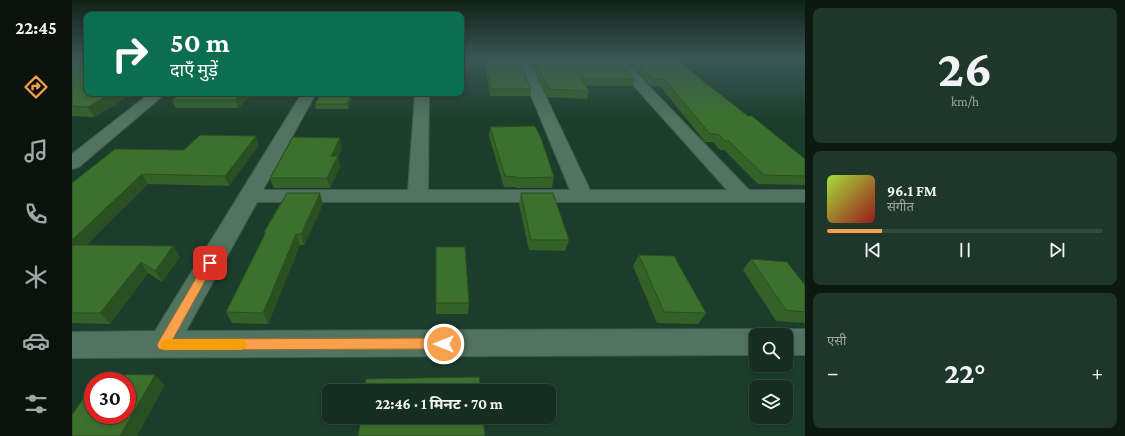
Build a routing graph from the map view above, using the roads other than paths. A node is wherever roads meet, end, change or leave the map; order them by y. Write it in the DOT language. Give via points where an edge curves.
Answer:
graph roads {
  1 [pos="531,79"];
  2 [pos="635,79"];
  3 [pos="154,96"];
  4 [pos="307,96"];
  5 [pos="422,96"];
  6 [pos="72,163"];
  7 [pos="250,196"];
  8 [pos="418,196"];
  9 [pos="583,196"];
  10 [pos="744,196"];
  11 [pos="805,196"];
  12 [pos="749,342"];
  13 [pos="793,342"];
  14 [pos="805,342"];
  15 [pos="72,345"];
  16 [pos="163,345"];
  1 -- 9 [label="street"];
  2 -- 10 [label="street"];
  3 -- 6 [label="street"];
  4 -- 7 [label="street"];
  5 -- 8 [label="street"];
  7 -- 8 [label="street"];
  7 -- 16 [label="street"];
  8 -- 9 [label="street"];
  9 -- 10 [label="street"];
  10 -- 11 [label="street"];
  12 -- 16 [label="street"];
  13 -- 14 [label="street"];
  15 -- 16 [label="street"];
}
